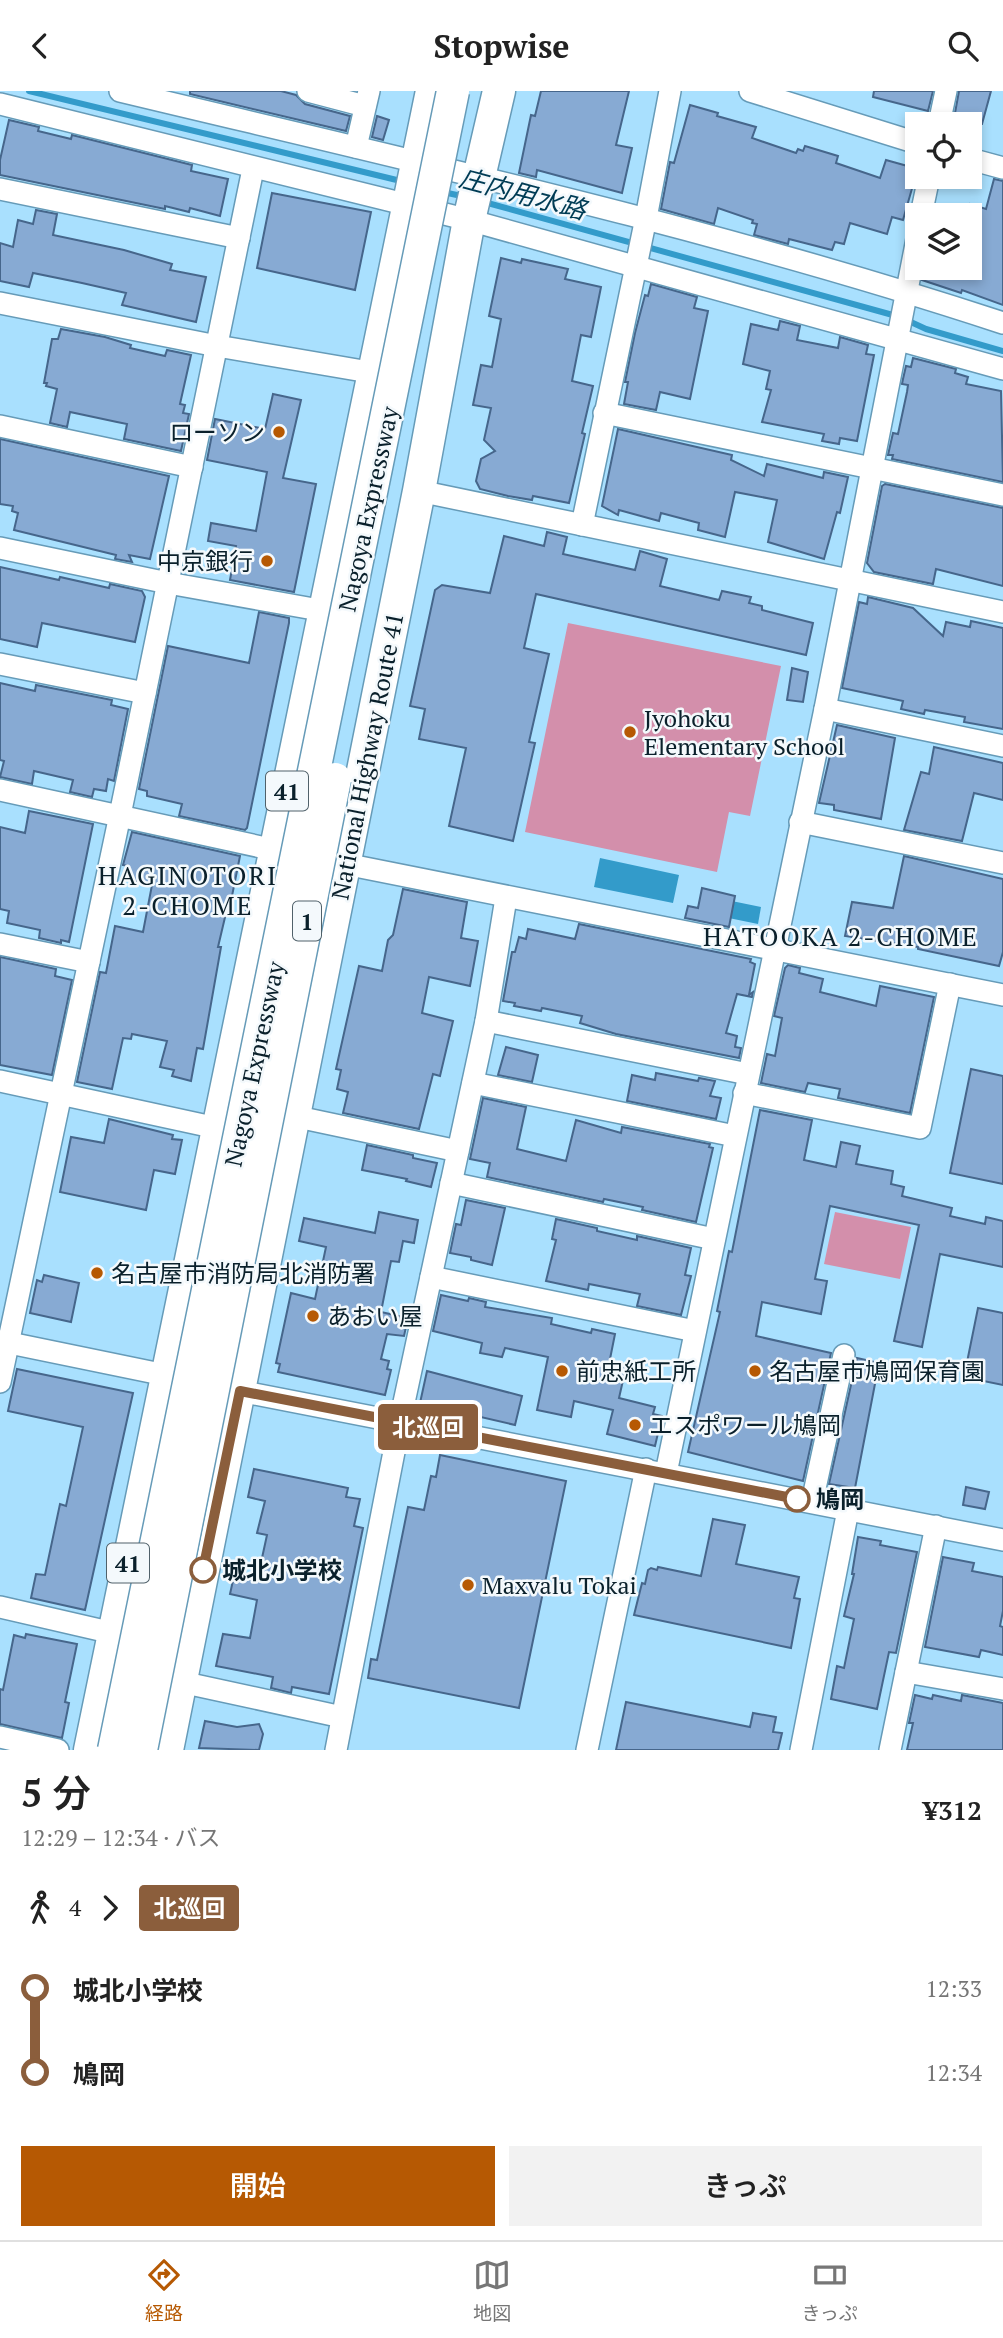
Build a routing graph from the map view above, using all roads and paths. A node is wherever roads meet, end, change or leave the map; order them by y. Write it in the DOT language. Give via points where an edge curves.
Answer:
graph roads {
  1 [pos="120,91"];
  2 [pos="308,91"];
  3 [pos="432,91"];
  4 [pos="453,91"];
  5 [pos="472,91"];
  6 [pos="499,91"];
  7 [pos="670,91"];
  8 [pos="750,91"];
  9 [pos="946,91"];
  10 [pos="367,98"];
  11 [pos="0,104"];
  12 [pos="942,112"];
  13 [pos="905,139"];
  14 [pos="356,148"];
  15 [pos="405,159"];
  16 [pos="982,163"];
  17 [pos="253,169"];
  18 [pos="1003,169"];
  19 [pos="480,177"];
  20 [pos="0,189"];
  21 [pos="396,203"];
  22 [pos="469,220"];
  23 [pos="645,224"];
  24 [pos="239,238"];
  25 [pos="636,263"];
  26 [pos="909,280"];
  27 [pos="906,298"];
  28 [pos="0,303"];
  29 [pos="1003,323"];
  30 [pos="900,332"];
  31 [pos="217,346"];
  32 [pos="1003,369"];
  33 [pos="375,373"];
  34 [pos="604,413"];
  35 [pos="0,426"];
  36 [pos="192,467"];
  37 [pos="872,468"];
  38 [pos="419,491"];
  39 [pos="1003,495"];
  40 [pos="582,525"];
  41 [pos="0,548"];
  42 [pos="849,579"];
  43 [pos="168,583"];
  44 [pos="325,611"];
  45 [pos="1003,612"];
  46 [pos="0,664"];
  47 [pos="145,693"];
  48 [pos="825,709"];
  49 [pos="1003,746"];
  50 [pos="0,790"];
  51 [pos="120,815"];
  52 [pos="800,822"];
  53 [pos="275,850"];
  54 [pos="1003,863"];
  55 [pos="345,864"];
  56 [pos="506,898"];
  57 [pos="0,944"];
  58 [pos="774,951"];
  59 [pos="89,962"];
  60 [pos="950,983"];
  61 [pos="1003,995"];
  62 [pos="486,1021"];
  63 [pos="0,1081"];
  64 [pos="473,1083"];
  65 [pos="746,1083"];
  66 [pos="60,1093"];
  67 [pos="293,1116"];
  68 [pos="216,1128"];
  69 [pos="735,1136"];
  70 [pos="458,1151"];
  71 [pos="451,1183"];
  72 [pos="714,1239"];
  73 [pos="431,1277"];
  74 [pos="695,1331"];
  75 [pos="4,1342"];
  76 [pos="844,1355"];
  77 [pos="166,1375"];
  78 [pos="0,1382"];
  79 [pos="240,1391"];
  80 [pos="400,1421"];
  81 [pos="656,1471"];
  82 [pos="812,1502"];
  83 [pos="848,1510"];
  84 [pos="936,1526"];
  85 [pos="1003,1539"];
  86 [pos="0,1607"];
  87 [pos="114,1633"];
  88 [pos="906,1672"];
  89 [pos="181,1682"];
  90 [pos="1003,1689"];
  91 [pos="342,1717"];
  92 [pos="0,1737"];
  93 [pos="58,1750"];
  94 [pos="90,1750"];
  95 [pos="114,1750"];
  96 [pos="141,1750"];
  97 [pos="167,1750"];
  98 [pos="336,1750"];
  99 [pos="587,1750"];
  100 [pos="800,1750"];
  101 [pos="890,1750"];
  1 -- 14 [label="street"];
  2 -- 10 [label="street"];
  3 -- 15 [label="highway, 41"];
  4 -- 95 [label="highway, Nagoya Expressway / 1, bridge"];
  5 -- 96 [label="highway, Nagoya Expressway / 1, bridge"];
  6 -- 19 [label="highway, National Highway Route 41"];
  7 -- 23 [label="street"];
  8 -- 13 [label="street"];
  9 -- 12 [label="street"];
  10 -- 14 [label="street"];
  11 -- 17 [label="street"];
  14 -- 15 [label="street"];
  15 -- 19 [label="street"];
  15 -- 21 [label="highway, 41"];
  16 -- 18 [label="street"];
  17 -- 21 [label="street"];
  17 -- 24 [label="street"];
  19 -- 22 [label="highway, National Highway Route 41"];
  19 -- 23 [label="street"];
  20 -- 24 [label="street"];
  21 -- 22 [label="street"];
  21 -- 33 [label="highway, 41"];
  22 -- 25 [label="street"];
  22 -- 38 [label="highway, National Highway Route 41"];
  23 -- 25 [label="street"];
  23 -- 27 [label="street"];
  24 -- 31 [label="street"];
  25 -- 30 [label="street"];
  25 -- 34 [label="street"];
  26 -- 27 [label="street"];
  27 -- 29 [label="street"];
  27 -- 30 [label="street"];
  28 -- 31 [label="street"];
  30 -- 32 [label="street"];
  30 -- 37 [label="street"];
  31 -- 33 [label="street"];
  31 -- 36 [label="street"];
  33 -- 44 [label="highway, 41"];
  34 -- 37 [label="street"];
  34 -- 40 [label="street"];
  35 -- 36 [label="street"];
  36 -- 43 [label="street"];
  37 -- 39 [label="street"];
  37 -- 42 [label="street"];
  38 -- 40 [label="street"];
  38 -- 55 [label="highway, National Highway Route 41"];
  40 -- 42 [label="street"];
  41 -- 43 [label="street"];
  42 -- 45 [label="street"];
  42 -- 48 [label="street"];
  43 -- 44 [label="street"];
  43 -- 47 [label="street"];
  44 -- 53 [label="highway, 41"];
  46 -- 47 [label="street"];
  47 -- 51 [label="street"];
  48 -- 49 [label="street"];
  48 -- 52 [label="street"];
  50 -- 51 [label="street"];
  51 -- 53 [label="street"];
  51 -- 59 [label="street"];
  52 -- 54 [label="street"];
  52 -- 58 [label="street"];
  53 -- 68 [label="highway, 41"];
  55 -- 56 [label="street"];
  55 -- 67 [label="highway, National Highway Route 41"];
  56 -- 58 [label="street"];
  56 -- 62 [label="street"];
  57 -- 59 [label="street"];
  58 -- 60 [label="street"];
  58 -- 65 [label="street"];
  59 -- 66 [label="street"];
  60 -- 61 [label="street"];
  60 -- 65 [label="street" via="920,1128"];
  62 -- 64 [label="street"];
  62 -- 65 [label="street"];
  63 -- 66 [label="street"];
  64 -- 69 [label="street"];
  64 -- 70 [label="street"];
  65 -- 69 [label="street"];
  66 -- 68 [label="street"];
  66 -- 75 [label="street"];
  67 -- 70 [label="street"];
  67 -- 79 [label="highway, National Highway Route 41"];
  68 -- 77 [label="highway, 41"];
  69 -- 72 [label="street"];
  70 -- 71 [label="street"];
  71 -- 72 [label="street"];
  71 -- 73 [label="street"];
  72 -- 74 [label="street"];
  73 -- 74 [label="street"];
  73 -- 80 [label="street"];
  74 -- 81 [label="street"];
  75 -- 77 [label="street"];
  75 -- 78 [label="street"];
  76 -- 82 [label="street"];
  77 -- 79 [label="street"];
  77 -- 87 [label="highway, 41"];
  79 -- 80 [label="street"];
  79 -- 89 [label="highway, National Highway Route 41"];
  80 -- 81 [label="street"];
  80 -- 91 [label="street"];
  81 -- 82 [label="street"];
  81 -- 99 [label="street"];
  82 -- 83 [label="street"];
  83 -- 84 [label="street"];
  83 -- 100 [label="street"];
  84 -- 85 [label="street"];
  84 -- 88 [label="street"];
  86 -- 87 [label="street"];
  87 -- 94 [label="highway, 41"];
  88 -- 90 [label="street"];
  88 -- 101 [label="street"];
  89 -- 91 [label="street"];
  89 -- 97 [label="highway, National Highway Route 41"];
  91 -- 98 [label="street"];
  92 -- 93 [label="street"];
}
